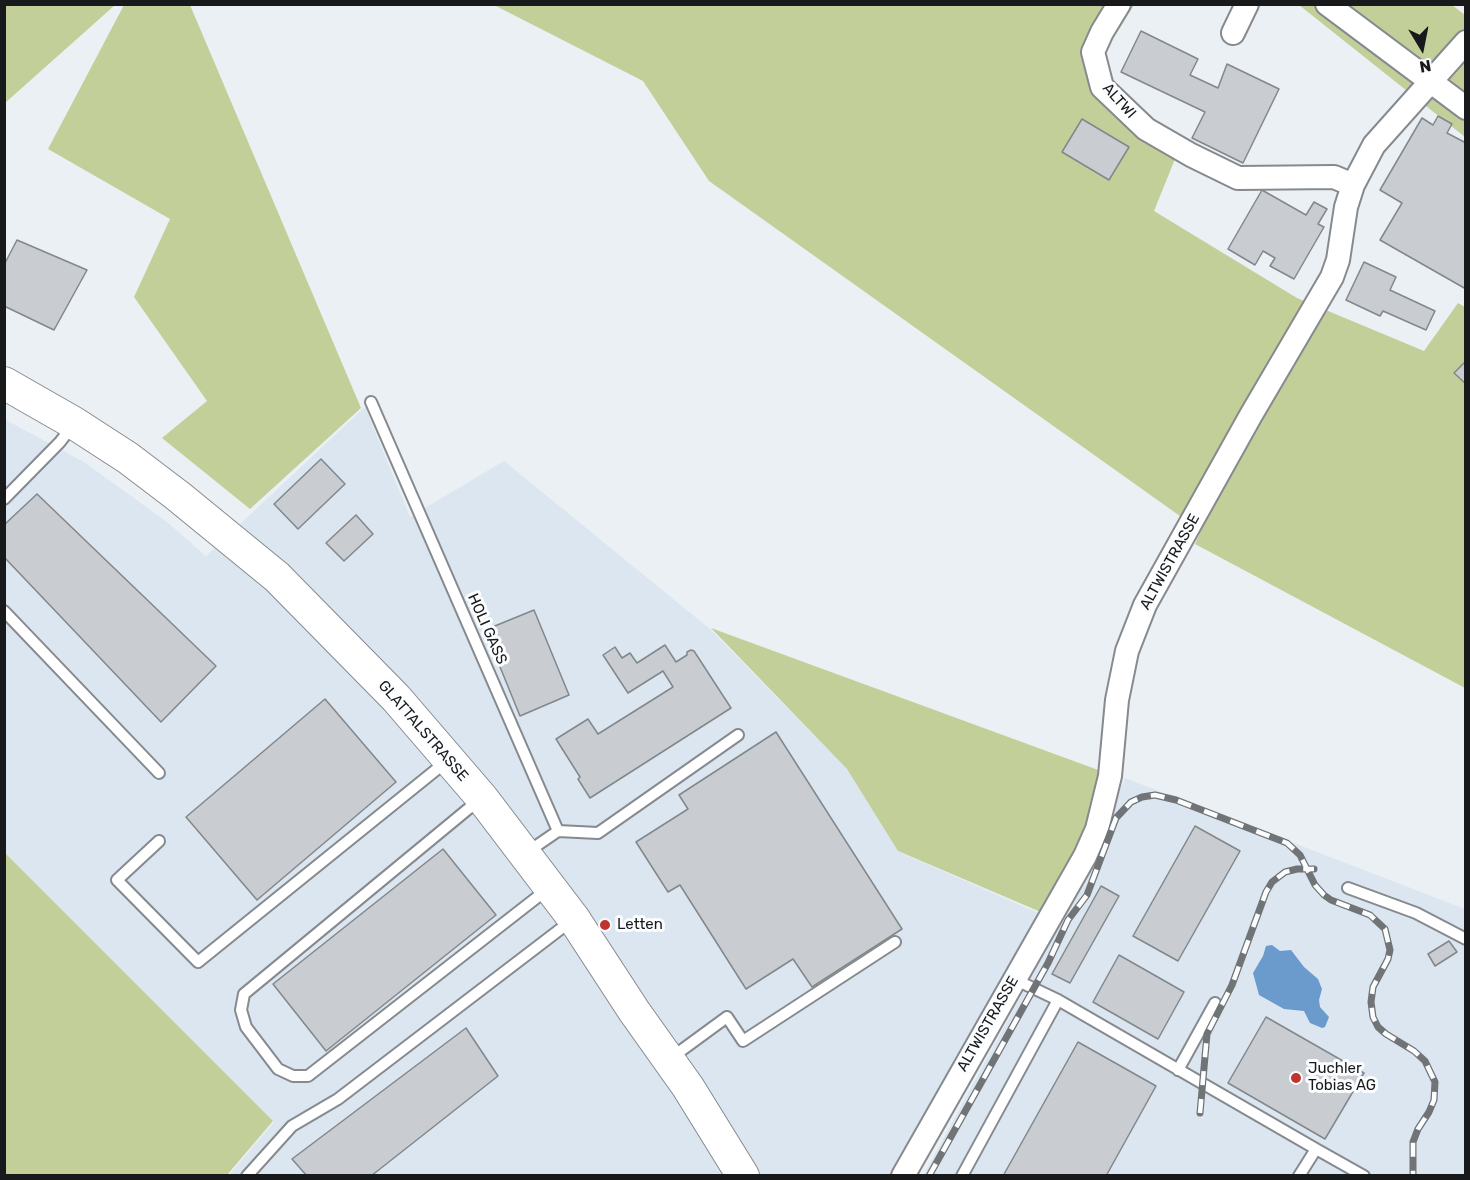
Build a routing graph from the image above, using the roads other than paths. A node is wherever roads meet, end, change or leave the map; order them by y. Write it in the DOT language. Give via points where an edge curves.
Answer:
graph roads {
  1 [pos="1119,4"];
  2 [pos="1247,4"];
  3 [pos="1327,4"];
  4 [pos="1233,33"];
  5 [pos="1466,42"];
  6 [pos="1430,81"];
  7 [pos="1466,108"];
  8 [pos="1353,185"];
  9 [pos="4,383"];
  10 [pos="371,402"];
  11 [pos="75,423"];
  12 [pos="4,500"];
  13 [pos="4,611"];
  14 [pos="738,735"];
  15 [pos="449,759"];
  16 [pos="159,773"];
  17 [pos="482,798"];
  18 [pos="558,831"];
  19 [pos="159,841"];
  20 [pos="525,854"];
  21 [pos="550,887"];
  22 [pos="1348,888"];
  23 [pos="574,920"];
  24 [pos="1466,939"];
  25 [pos="895,942"];
  26 [pos="1014,979"];
  27 [pos="1058,1000"];
  28 [pos="1215,1003"];
  29 [pos="668,1060"];
  30 [pos="1178,1070"];
  31 [pos="1316,1149"];
  32 [pos="247,1176"];
  33 [pos="743,1176"];
  34 [pos="903,1176"];
  35 [pos="962,1176"];
  36 [pos="1299,1176"];
  37 [pos="1364,1176"];
  1 -- 8 [label="street, ALTWI" via="1093,52 1102,87 1146,129 1238,178 1334,177"];
  2 -- 4 [label="street"];
  3 -- 6 [label="street"];
  5 -- 6 [label="street, ALTWISTRASSE"];
  6 -- 7 [label="street"];
  6 -- 8 [label="street, ALTWISTRASSE" via="1374,145"];
  8 -- 26 [label="street, ALTWISTRASSE" via="1332,277 1145,605 1127,651 1117,700 1110,776 1097,829"];
  9 -- 11 [label="street, GLATTALSTRASSE"];
  10 -- 18 [label="lane, HOLI GASS"];
  11 -- 12 [label="lane"];
  11 -- 15 [label="street, GLATTALSTRASSE" via="178,496 277,578 396,698"];
  13 -- 16 [label="lane"];
  14 -- 18 [label="lane" via="598,833"];
  15 -- 17 [label="street, GLATTALSTRASSE"];
  15 -- 19 [label="lane" via="198,962 117,880"];
  17 -- 20 [label="street, GLATTALSTRASSE"];
  17 -- 21 [label="lane" via="244,994 241,1010 246,1027 278,1069 293,1076 308,1076"];
  18 -- 20 [label="lane"];
  20 -- 21 [label="street, GLATTALSTRASSE"];
  21 -- 23 [label="street, GLATTALSTRASSE"];
  22 -- 24 [label="lane" via="1416,914"];
  23 -- 29 [label="street, GLATTALSTRASSE"];
  23 -- 32 [label="lane" via="339,1099 292,1126"];
  25 -- 29 [label="lane" via="743,1041 727,1017"];
  26 -- 27 [label="lane"];
  26 -- 34 [label="street, ALTWISTRASSE"];
  27 -- 30 [label="lane"];
  27 -- 35 [label="lane"];
  28 -- 30 [label="lane"];
  29 -- 33 [label="street, GLATTALSTRASSE"];
  30 -- 31 [label="lane"];
  31 -- 36 [label="lane"];
  31 -- 37 [label="lane"];
}
